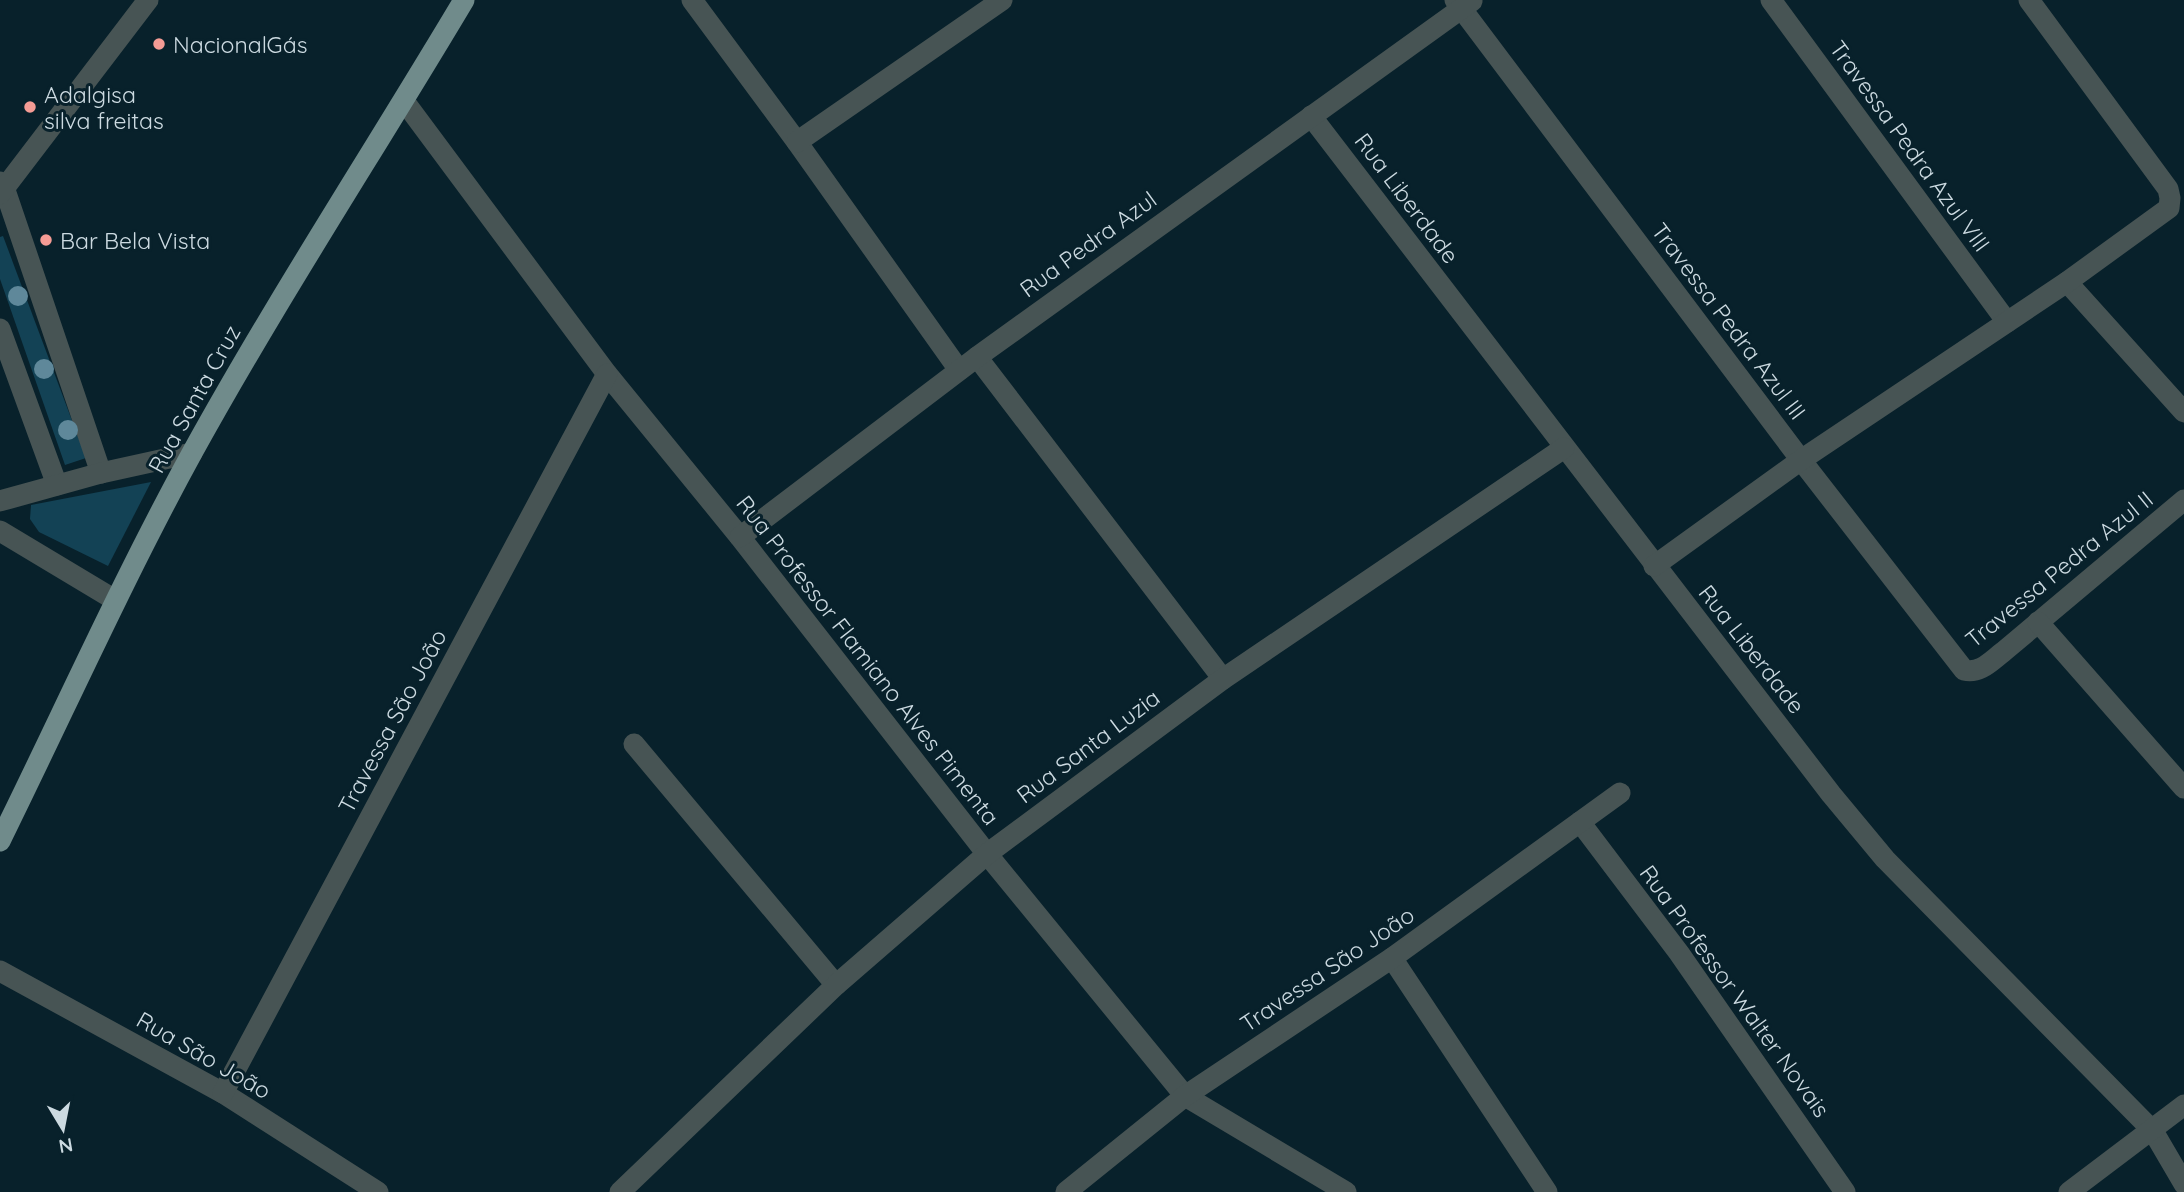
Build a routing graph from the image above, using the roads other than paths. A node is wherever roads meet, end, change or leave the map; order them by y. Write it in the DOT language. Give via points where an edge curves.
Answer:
graph roads {
  1 [pos="148,0"];
  2 [pos="464,0"];
  3 [pos="692,0"];
  4 [pos="1002,0"];
  5 [pos="1771,0"];
  6 [pos="2029,0"];
  7 [pos="1463,3"];
  8 [pos="404,101"];
  9 [pos="1311,116"];
  10 [pos="797,142"];
  11 [pos="2,189"];
  12 [pos="2067,282"];
  13 [pos="2007,322"];
  14 [pos="0,329"];
  15 [pos="977,357"];
  16 [pos="959,370"];
  17 [pos="607,374"];
  18 [pos="2184,412"];
  19 [pos="1564,448"];
  20 [pos="192,453"];
  21 [pos="1801,460"];
  22 [pos="102,473"];
  23 [pos="57,485"];
  24 [pos="2184,500"];
  25 [pos="0,501"];
  26 [pos="0,531"];
  27 [pos="740,537"];
  28 [pos="1654,566"];
  29 [pos="115,600"];
  30 [pos="2038,622"];
  31 [pos="1964,670"];
  32 [pos="1223,679"];
  33 [pos="634,744"];
  34 [pos="2184,788"];
  35 [pos="1620,793"];
  36 [pos="1580,822"];
  37 [pos="0,841"];
  38 [pos="987,854"];
  39 [pos="1392,958"];
  40 [pos="0,971"];
  41 [pos="836,985"];
  42 [pos="223,1093"];
  43 [pos="1185,1096"];
  44 [pos="2184,1105"];
  45 [pos="2153,1131"];
  46 [pos="2184,1184"];
  47 [pos="378,1192"];
  48 [pos="620,1192"];
  49 [pos="1066,1192"];
  50 [pos="1346,1192"];
  51 [pos="1547,1192"];
  52 [pos="1845,1192"];
  53 [pos="2069,1192"];
  1 -- 11 [label="street"];
  2 -- 8 [label="main road, Rua Santa Cruz"];
  3 -- 10 [label="street"];
  4 -- 10 [label="street"];
  5 -- 13 [label="street, Travessa Pedra Azul VIII"];
  6 -- 12 [label="street" via="2171,198 2169,208"];
  7 -- 9 [label="street, Rua Pedra Azul"];
  7 -- 21 [label="street, Travessa Pedra Azul III"];
  8 -- 17 [label="street, Rua Professor Flamiano Alves Pimenta"];
  8 -- 20 [label="main road, Rua Santa Cruz" via="304,259"];
  9 -- 15 [label="street, Rua Pedra Azul"];
  9 -- 19 [label="street, Rua Liberdade"];
  10 -- 16 [label="street"];
  11 -- 22 [label="street"];
  12 -- 13 [label="street"];
  12 -- 18 [label="street"];
  13 -- 21 [label="street"];
  14 -- 23 [label="street"];
  15 -- 16 [label="street, Rua Pedra Azul"];
  15 -- 32 [label="street"];
  16 -- 27 [label="street, Rua Pedra Azul"];
  17 -- 27 [label="street, Rua Professor Flamiano Alves Pimenta"];
  17 -- 42 [label="street, Travessa São João"];
  19 -- 28 [label="street, Rua Liberdade"];
  19 -- 32 [label="street, Rua Santa Luzia"];
  20 -- 22 [label="street"];
  20 -- 29 [label="main road, Rua Santa Cruz"];
  21 -- 28 [label="street"];
  21 -- 31 [label="street, Travessa Pedra Azul III"];
  22 -- 23 [label="street"];
  23 -- 25 [label="street"];
  24 -- 30 [label="street, Travessa Pedra Azul II"];
  26 -- 29 [label="street"];
  27 -- 38 [label="street, Rua Professor Flamiano Alves Pimenta"];
  28 -- 45 [label="street, Rua Liberdade" via="1885,859"];
  29 -- 37 [label="main road, Rua Santa Cruz"];
  30 -- 31 [label="street, Travessa Pedra Azul II" via="1981,669"];
  30 -- 34 [label="street"];
  32 -- 38 [label="street, Rua Santa Luzia"];
  33 -- 41 [label="street"];
  35 -- 36 [label="street, Travessa São João"];
  36 -- 39 [label="street, Travessa São João"];
  36 -- 52 [label="street, Rua Professor Walter Novais" via="1679,953"];
  38 -- 41 [label="street, Rua Santa Luzia"];
  38 -- 43 [label="street, Rua Professor Flamiano Alves Pimenta"];
  39 -- 43 [label="street, Travessa São João"];
  39 -- 51 [label="street"];
  40 -- 42 [label="street, Rua São João"];
  41 -- 48 [label="street, Rua Santa Luzia"];
  42 -- 47 [label="street, Rua São João"];
  43 -- 49 [label="street, Travessa São João"];
  43 -- 50 [label="street, Rua Professor Flamiano Alves Pimenta"];
  44 -- 45 [label="street"];
  45 -- 46 [label="street, Rua Liberdade"];
  45 -- 53 [label="street"];
}
